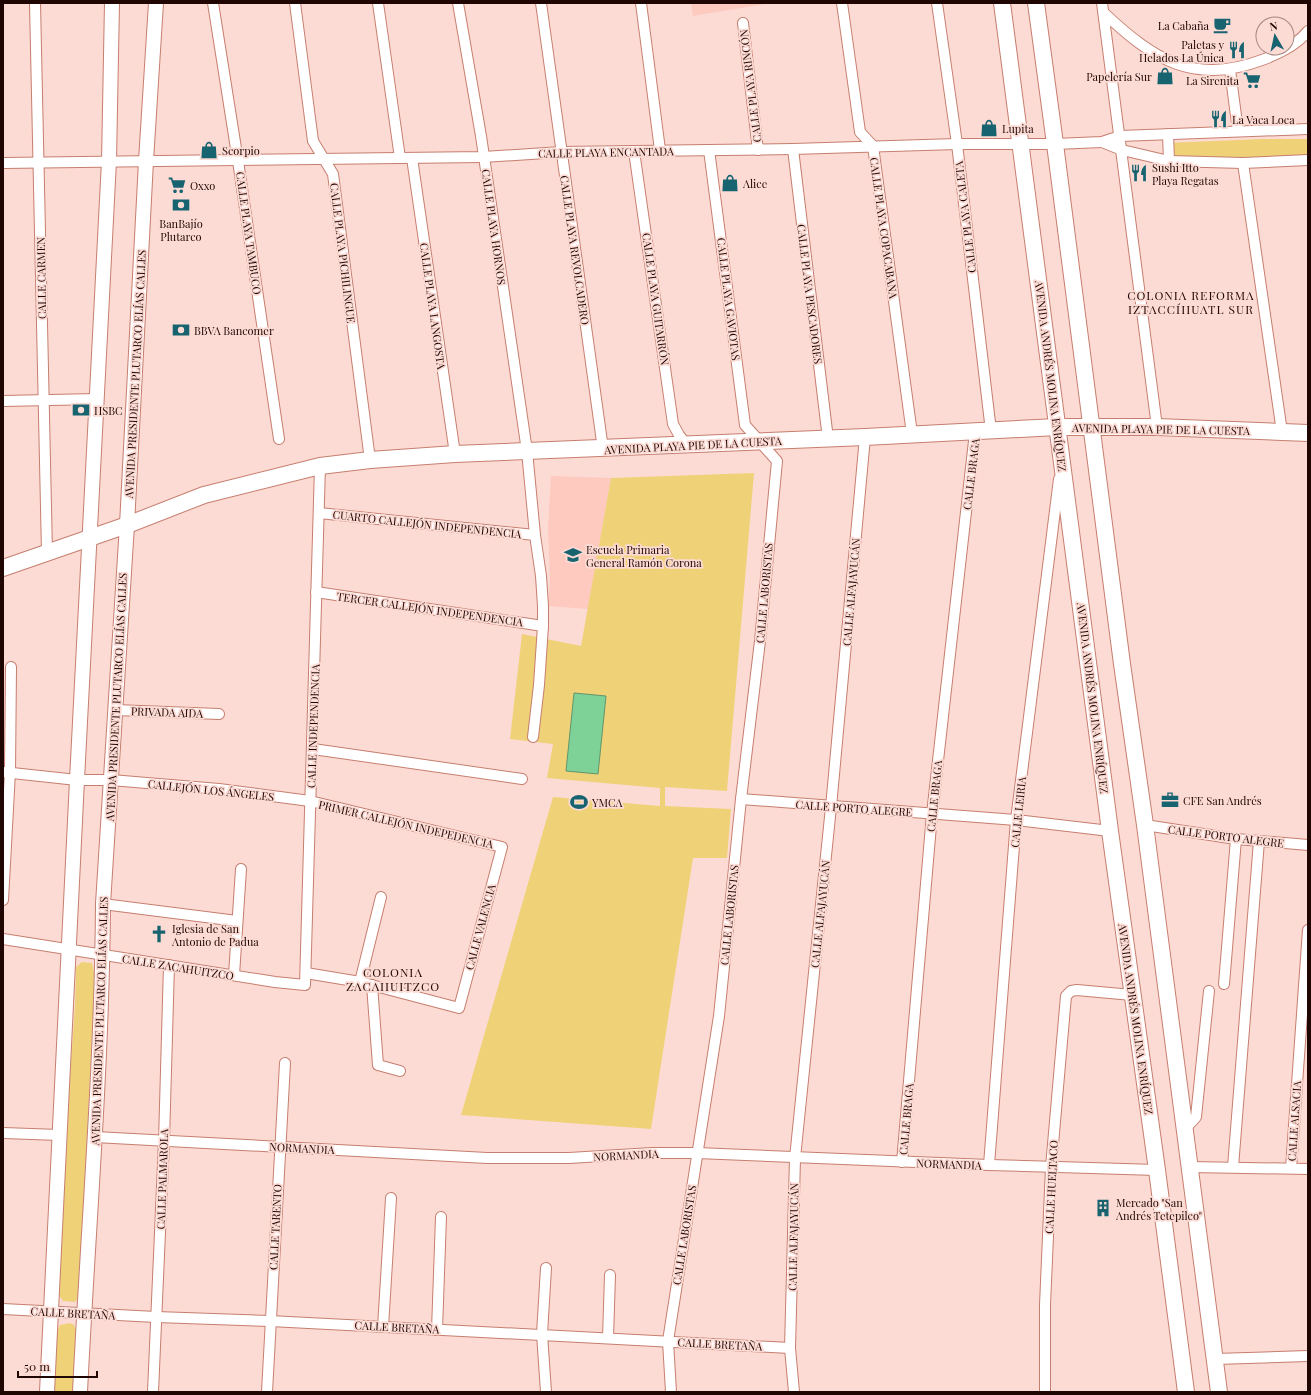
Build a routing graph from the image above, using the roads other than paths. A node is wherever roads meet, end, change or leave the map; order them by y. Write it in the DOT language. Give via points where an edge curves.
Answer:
graph roads {
  1 [pos="35,3"];
  2 [pos="112,3"];
  3 [pos="156,3"];
  4 [pos="214,3"];
  5 [pos="295,3"];
  6 [pos="378,3"];
  7 [pos="458,3"];
  8 [pos="541,3"];
  9 [pos="641,3"];
  10 [pos="842,3"];
  11 [pos="937,3"];
  12 [pos="1002,3"];
  13 [pos="1036,3"];
  14 [pos="1103,8"];
  15 [pos="743,23"];
  16 [pos="1308,31"];
  17 [pos="1230,70"];
  18 [pos="1308,129"];
  19 [pos="1238,131"];
  20 [pos="1168,134"];
  21 [pos="1120,136"];
  22 [pos="1102,142"];
  23 [pos="956,144"];
  24 [pos="1021,144"];
  25 [pos="1056,144"];
  26 [pos="873,146"];
  27 [pos="793,149"];
  28 [pos="660,150"];
  29 [pos="710,150"];
  30 [pos="758,150"];
  31 [pos="1122,150"];
  32 [pos="634,151"];
  33 [pos="561,152"];
  34 [pos="483,157"];
  35 [pos="400,158"];
  36 [pos="412,158"];
  37 [pos="323,159"];
  38 [pos="1308,160"];
  39 [pos="109,161"];
  40 [pos="146,161"];
  41 [pos="238,161"];
  42 [pos="1169,161"];
  43 [pos="38,162"];
  44 [pos="3,163"];
  45 [pos="1243,164"];
  46 [pos="97,399"];
  47 [pos="44,400"];
  48 [pos="3,401"];
  49 [pos="1092,426"];
  50 [pos="1057,427"];
  51 [pos="1157,427"];
  52 [pos="983,431"];
  53 [pos="1282,432"];
  54 [pos="1308,433"];
  55 [pos="912,434"];
  56 [pos="865,437"];
  57 [pos="278,439"];
  58 [pos="828,439"];
  59 [pos="760,442"];
  60 [pos="686,444"];
  61 [pos="603,448"];
  62 [pos="527,451"];
  63 [pos="455,454"];
  64 [pos="370,460"];
  65 [pos="1062,461"];
  66 [pos="320,466"];
  67 [pos="319,513"];
  68 [pos="127,525"];
  69 [pos="535,535"];
  70 [pos="90,538"];
  71 [pos="47,553"];
  72 [pos="3,568"];
  73 [pos="316,592"];
  74 [pos="543,626"];
  75 [pos="11,667"];
  76 [pos="115,710"];
  77 [pos="219,714"];
  78 [pos="533,737"];
  79 [pos="312,749"];
  80 [pos="6,772"];
  81 [pos="522,779"];
  82 [pos="77,780"];
  83 [pos="111,780"];
  84 [pos="740,798"];
  85 [pos="310,801"];
  86 [pos="830,807"];
  87 [pos="932,814"];
  88 [pos="1016,820"];
  89 [pos="1144,825"];
  90 [pos="1110,831"];
  91 [pos="1236,839"];
  92 [pos="1259,841"];
  93 [pos="1308,845"];
  94 [pos="502,847"];
  95 [pos="241,869"];
  96 [pos="381,897"];
  97 [pos="3,900"];
  98 [pos="103,904"];
  99 [pos="238,921"];
  100 [pos="1308,930"];
  101 [pos="3,939"];
  102 [pos="69,950"];
  103 [pos="103,955"];
  104 [pos="169,965"];
  105 [pos="306,973"];
  106 [pos="234,976"];
  107 [pos="360,982"];
  108 [pos="1224,984"];
  109 [pos="372,985"];
  110 [pos="305,986"];
  111 [pos="1209,991"];
  112 [pos="1132,995"];
  113 [pos="285,1063"];
  114 [pos="400,1071"];
  115 [pos="1184,1130"];
  116 [pos="3,1133"];
  117 [pos="60,1135"];
  118 [pos="95,1137"];
  119 [pos="164,1141"];
  120 [pos="280,1147"];
  121 [pos="697,1154"];
  122 [pos="795,1158"];
  123 [pos="902,1162"];
  124 [pos="989,1165"];
  125 [pos="1052,1167"];
  126 [pos="1190,1167"];
  127 [pos="1233,1167"];
  128 [pos="1291,1168"];
  129 [pos="1308,1169"];
  130 [pos="1157,1170"];
  131 [pos="391,1198"];
  132 [pos="440,1217"];
  133 [pos="546,1268"];
  134 [pos="610,1275"];
  135 [pos="3,1309"];
  136 [pos="51,1312"];
  137 [pos="84,1314"];
  138 [pos="156,1317"];
  139 [pos="270,1321"];
  140 [pos="383,1327"];
  141 [pos="437,1330"];
  142 [pos="542,1334"];
  143 [pos="608,1338"];
  144 [pos="668,1341"];
  145 [pos="790,1348"];
  146 [pos="1308,1356"];
  147 [pos="1215,1359"];
  148 [pos="47,1392"];
  149 [pos="80,1392"];
  150 [pos="153,1392"];
  151 [pos="267,1392"];
  152 [pos="546,1392"];
  153 [pos="670,1392"];
  154 [pos="794,1392"];
  155 [pos="1044,1392"];
  156 [pos="1186,1392"];
  157 [pos="1219,1392"];
  1 -- 43 [label="street, CALLE CARMEN"];
  2 -- 39 [label="main road"];
  3 -- 40 [label="main road, AVENIDA PRESIDENTE PLUTARCO ELÍAS CALLES"];
  4 -- 41 [label="street, CALLE PLAYA TAMBUCO"];
  5 -- 37 [label="street, CALLE PLAYA PICHILINGUE" via="313,142"];
  6 -- 35 [label="street"];
  7 -- 34 [label="street, CALLE PLAYA HORNOS"];
  8 -- 33 [label="street, CALLE PLAYA REVOLCADERO"];
  9 -- 28 [label="street"];
  10 -- 26 [label="street, CALLE PLAYA COPACABANA" via="860,132"];
  11 -- 23 [label="street, CALLE PLAYA CALETA"];
  12 -- 24 [label="main road, AVENIDA ANDRÉS MOLINA ENRÍQUEZ"];
  13 -- 25 [label="main road"];
  14 -- 17 [label="street" via="1126,34 1151,52 1171,62 1194,69"];
  14 -- 21 [label="street"];
  15 -- 30 [label="street, CALLE PLAYA RINCÓN"];
  16 -- 17 [label="street" via="1291,46 1273,56"];
  17 -- 19 [label="street"];
  18 -- 19 [label="street, CALLE PLAYA ENCANTADA"];
  19 -- 20 [label="street, CALLE PLAYA ENCANTADA"];
  20 -- 21 [label="street, CALLE PLAYA ENCANTADA"];
  20 -- 42 [label="street"];
  21 -- 22 [label="street, CALLE PLAYA ENCANTADA"];
  21 -- 31 [label="street"];
  22 -- 25 [label="street, CALLE PLAYA ENCANTADA"];
  22 -- 31 [label="street, CALLE PLAYA ENCANTADA"];
  23 -- 24 [label="street, CALLE PLAYA ENCANTADA"];
  23 -- 26 [label="street, CALLE PLAYA ENCANTADA"];
  23 -- 52 [label="street, CALLE PLAYA CALETA"];
  24 -- 25 [label="street, CALLE PLAYA ENCANTADA"];
  24 -- 50 [label="main road, AVENIDA ANDRÉS MOLINA ENRÍQUEZ"];
  25 -- 49 [label="main road"];
  26 -- 27 [label="street, CALLE PLAYA ENCANTADA"];
  26 -- 55 [label="street, CALLE PLAYA COPACABANA"];
  27 -- 30 [label="street, CALLE PLAYA ENCANTADA"];
  27 -- 58 [label="street, CALLE PLAYA PESCADORES"];
  28 -- 29 [label="street, CALLE PLAYA ENCANTADA"];
  28 -- 32 [label="street, CALLE PLAYA ENCANTADA"];
  29 -- 30 [label="street, CALLE PLAYA ENCANTADA"];
  29 -- 59 [label="street, CALLE PLAYA GAVIOTAS" via="745,425"];
  31 -- 42 [label="street, CALLE PLAYA ENCANTADA"];
  31 -- 51 [label="street"];
  32 -- 33 [label="street, CALLE PLAYA ENCANTADA"];
  32 -- 60 [label="street, CALLE PLAYA GUITARRÓN" via="673,424"];
  33 -- 34 [label="street, CALLE PLAYA ENCANTADA"];
  33 -- 61 [label="street, CALLE PLAYA REVOLCADERO"];
  34 -- 36 [label="street, CALLE PLAYA ENCANTADA"];
  34 -- 62 [label="street, CALLE PLAYA HORNOS"];
  35 -- 36 [label="street, CALLE PLAYA ENCANTADA"];
  35 -- 37 [label="street, CALLE PLAYA ENCANTADA"];
  36 -- 63 [label="street, CALLE PLAYA LANGOSTA"];
  37 -- 41 [label="street, CALLE PLAYA ENCANTADA"];
  37 -- 64 [label="street, CALLE PLAYA PICHILINGUE" via="333,174"];
  38 -- 45 [label="street, CALLE PLAYA ENCANTADA"];
  39 -- 40 [label="street, CALLE PLAYA ENCANTADA"];
  39 -- 43 [label="street, CALLE PLAYA ENCANTADA"];
  39 -- 46 [label="main road"];
  40 -- 41 [label="street, CALLE PLAYA ENCANTADA"];
  40 -- 68 [label="main road, AVENIDA PRESIDENTE PLUTARCO ELÍAS CALLES"];
  41 -- 57 [label="street, CALLE PLAYA TAMBUCO"];
  42 -- 45 [label="street, CALLE PLAYA ENCANTADA"];
  43 -- 44 [label="street, CALLE PLAYA ENCANTADA"];
  43 -- 47 [label="street, CALLE CARMEN"];
  45 -- 53 [label="street"];
  46 -- 47 [label="street"];
  46 -- 70 [label="main road"];
  47 -- 48 [label="street"];
  47 -- 71 [label="street, CALLE CARMEN"];
  49 -- 50 [label="main road, AVENIDA PLAYA PIE DE LA CUESTA"];
  49 -- 51 [label="main road, AVENIDA PLAYA PIE DE LA CUESTA"];
  49 -- 89 [label="main road"];
  50 -- 52 [label="main road, AVENIDA PLAYA PIE DE LA CUESTA"];
  50 -- 65 [label="main road, AVENIDA ANDRÉS MOLINA ENRÍQUEZ"];
  51 -- 53 [label="main road, AVENIDA PLAYA PIE DE LA CUESTA"];
  52 -- 55 [label="main road, AVENIDA PLAYA PIE DE LA CUESTA"];
  52 -- 87 [label="street, CALLE BRAGA"];
  53 -- 54 [label="main road, AVENIDA PLAYA PIE DE LA CUESTA"];
  55 -- 56 [label="main road, AVENIDA PLAYA PIE DE LA CUESTA"];
  56 -- 58 [label="main road, AVENIDA PLAYA PIE DE LA CUESTA"];
  56 -- 86 [label="street, CALLE ALFAJAYUCÁN"];
  58 -- 59 [label="main road, AVENIDA PLAYA PIE DE LA CUESTA"];
  59 -- 60 [label="main road, AVENIDA PLAYA PIE DE LA CUESTA"];
  59 -- 84 [label="street, CALLE LABORISTAS" via="777,461 760,641"];
  60 -- 61 [label="main road, AVENIDA PLAYA PIE DE LA CUESTA"];
  61 -- 62 [label="main road, AVENIDA PLAYA PIE DE LA CUESTA"];
  62 -- 63 [label="main road, AVENIDA PLAYA PIE DE LA CUESTA"];
  62 -- 69 [label="street, CALLE PLAYA HORNOS"];
  63 -- 64 [label="main road, AVENIDA PLAYA PIE DE LA CUESTA"];
  64 -- 66 [label="main road, AVENIDA PLAYA PIE DE LA CUESTA"];
  65 -- 88 [label="street, CALLE LEIRIA"];
  65 -- 90 [label="main road, AVENIDA ANDRÉS MOLINA ENRÍQUEZ"];
  66 -- 67 [label="street, CALLE INDEPENDENCIA"];
  66 -- 68 [label="main road, AVENIDA PLAYA PIE DE LA CUESTA" via="204,495"];
  67 -- 69 [label="street, CUARTO CALLEJÓN INDEPENDENCIA"];
  67 -- 73 [label="street, CALLE INDEPENDENCIA"];
  68 -- 70 [label="main road, AVENIDA PLAYA PIE DE LA CUESTA"];
  68 -- 76 [label="main road, AVENIDA PRESIDENTE PLUTARCO ELÍAS CALLES"];
  69 -- 74 [label="street, CALLE PLAYA HORNOS" via="541,576"];
  70 -- 71 [label="main road, AVENIDA PLAYA PIE DE LA CUESTA"];
  70 -- 82 [label="main road"];
  71 -- 72 [label="main road, AVENIDA PLAYA PIE DE LA CUESTA"];
  73 -- 74 [label="street, TERCER CALLEJÓN INDEPENDENCIA"];
  73 -- 79 [label="street, CALLE INDEPENDENCIA"];
  74 -- 78 [label="street, CALLE PLAYA HORNOS"];
  75 -- 80 [label="street"];
  76 -- 77 [label="street, PRIVADA AIDA"];
  76 -- 83 [label="main road, AVENIDA PRESIDENTE PLUTARCO ELÍAS CALLES"];
  79 -- 81 [label="street"];
  79 -- 85 [label="street, CALLE INDEPENDENCIA"];
  80 -- 82 [label="street, CALLEJÓN LOS ÁNGELES"];
  80 -- 97 [label="street"];
  82 -- 83 [label="street, CALLEJÓN LOS ÁNGELES"];
  82 -- 102 [label="main road"];
  83 -- 85 [label="street, CALLEJÓN LOS ÁNGELES" via="219,789"];
  83 -- 98 [label="main road, AVENIDA PRESIDENTE PLUTARCO ELÍAS CALLES"];
  84 -- 86 [label="street, CALLE PORTO ALEGRE"];
  84 -- 121 [label="street, CALLE LABORISTAS" via="719,1016"];
  85 -- 94 [label="street, PRIMER CALLEJÓN INDEPEDENCIA"];
  85 -- 105 [label="street, CALLE INDEPENDENCIA"];
  86 -- 87 [label="street, CALLE PORTO ALEGRE"];
  86 -- 122 [label="street, CALLE ALFAJAYUCÁN"];
  87 -- 88 [label="street, CALLE PORTO ALEGRE"];
  87 -- 123 [label="street, CALLE BRAGA"];
  88 -- 90 [label="street, CALLE PORTO ALEGRE"];
  88 -- 124 [label="street, CALLE LEIRIA"];
  89 -- 91 [label="street, CALLE PORTO ALEGRE"];
  89 -- 115 [label="main road"];
  90 -- 112 [label="main road, AVENIDA ANDRÉS MOLINA ENRÍQUEZ"];
  91 -- 92 [label="street, CALLE PORTO ALEGRE"];
  91 -- 108 [label="street"];
  92 -- 93 [label="street, CALLE PORTO ALEGRE"];
  92 -- 127 [label="street"];
  94 -- 109 [label="street, CALLE VALENCIA" via="459,1008"];
  95 -- 99 [label="street"];
  96 -- 107 [label="street"];
  98 -- 99 [label="street"];
  98 -- 103 [label="main road, AVENIDA PRESIDENTE PLUTARCO ELÍAS CALLES"];
  99 -- 106 [label="street"];
  100 -- 128 [label="street, CALLE ALSACIA"];
  101 -- 102 [label="street, CALLE ZACAHUITZCO"];
  102 -- 103 [label="street, CALLE ZACAHUITZCO"];
  102 -- 117 [label="main road"];
  103 -- 104 [label="street, CALLE ZACAHUITZCO"];
  103 -- 118 [label="main road, AVENIDA PRESIDENTE PLUTARCO ELÍAS CALLES"];
  104 -- 106 [label="street, CALLE ZACAHUITZCO"];
  104 -- 119 [label="street, CALLE PALMAROLA"];
  105 -- 107 [label="street"];
  105 -- 110 [label="street, CALLE INDEPENDENCIA"];
  106 -- 110 [label="street, CALLE ZACAHUITZCO"];
  107 -- 109 [label="street"];
  109 -- 114 [label="street" via="378,1065"];
  111 -- 115 [label="street" via="1196,1117"];
  112 -- 125 [label="street, CALLE HUELTACO" via="1077,990 1066,996"];
  112 -- 130 [label="main road, AVENIDA ANDRÉS MOLINA ENRÍQUEZ"];
  113 -- 120 [label="street, CALLE TARENTO"];
  115 -- 126 [label="main road"];
  116 -- 117 [label="street"];
  117 -- 136 [label="main road"];
  118 -- 119 [label="street, NORMANDIA"];
  118 -- 137 [label="main road, AVENIDA PRESIDENTE PLUTARCO ELÍAS CALLES"];
  119 -- 120 [label="street, NORMANDIA"];
  119 -- 138 [label="street, CALLE PALMAROLA"];
  120 -- 121 [label="street, NORMANDIA" via="487,1158"];
  120 -- 139 [label="street, CALLE TARENTO"];
  121 -- 122 [label="street, NORMANDIA"];
  121 -- 144 [label="street, CALLE LABORISTAS"];
  122 -- 123 [label="street, NORMANDIA"];
  122 -- 145 [label="street, CALLE ALFAJAYUCÁN"];
  123 -- 124 [label="street, NORMANDIA"];
  124 -- 125 [label="street, NORMANDIA"];
  125 -- 130 [label="street, NORMANDIA"];
  125 -- 155 [label="street, CALLE HUELTACO" via="1045,1305"];
  126 -- 127 [label="street"];
  126 -- 147 [label="main road"];
  127 -- 128 [label="street"];
  128 -- 129 [label="street"];
  130 -- 156 [label="main road, AVENIDA ANDRÉS MOLINA ENRÍQUEZ"];
  131 -- 140 [label="street"];
  132 -- 141 [label="street"];
  133 -- 142 [label="street"];
  134 -- 143 [label="street"];
  135 -- 136 [label="street, CALLE BRETAÑA"];
  136 -- 137 [label="street, CALLE BRETAÑA"];
  136 -- 148 [label="main road"];
  137 -- 138 [label="street, CALLE BRETAÑA"];
  137 -- 149 [label="main road, AVENIDA PRESIDENTE PLUTARCO ELÍAS CALLES"];
  138 -- 139 [label="street, CALLE BRETAÑA"];
  138 -- 150 [label="street, CALLE PALMAROLA"];
  139 -- 140 [label="street, CALLE BRETAÑA"];
  139 -- 151 [label="street, CALLE TARENTO"];
  140 -- 141 [label="street, CALLE BRETAÑA"];
  141 -- 142 [label="street, CALLE BRETAÑA"];
  142 -- 143 [label="street, CALLE BRETAÑA"];
  142 -- 152 [label="street"];
  143 -- 144 [label="street, CALLE BRETAÑA"];
  144 -- 145 [label="street, CALLE BRETAÑA"];
  144 -- 153 [label="street, CALLE LABORISTAS"];
  145 -- 154 [label="street, CALLE ALFAJAYUCÁN"];
  146 -- 147 [label="street"];
  147 -- 157 [label="main road"];
}
